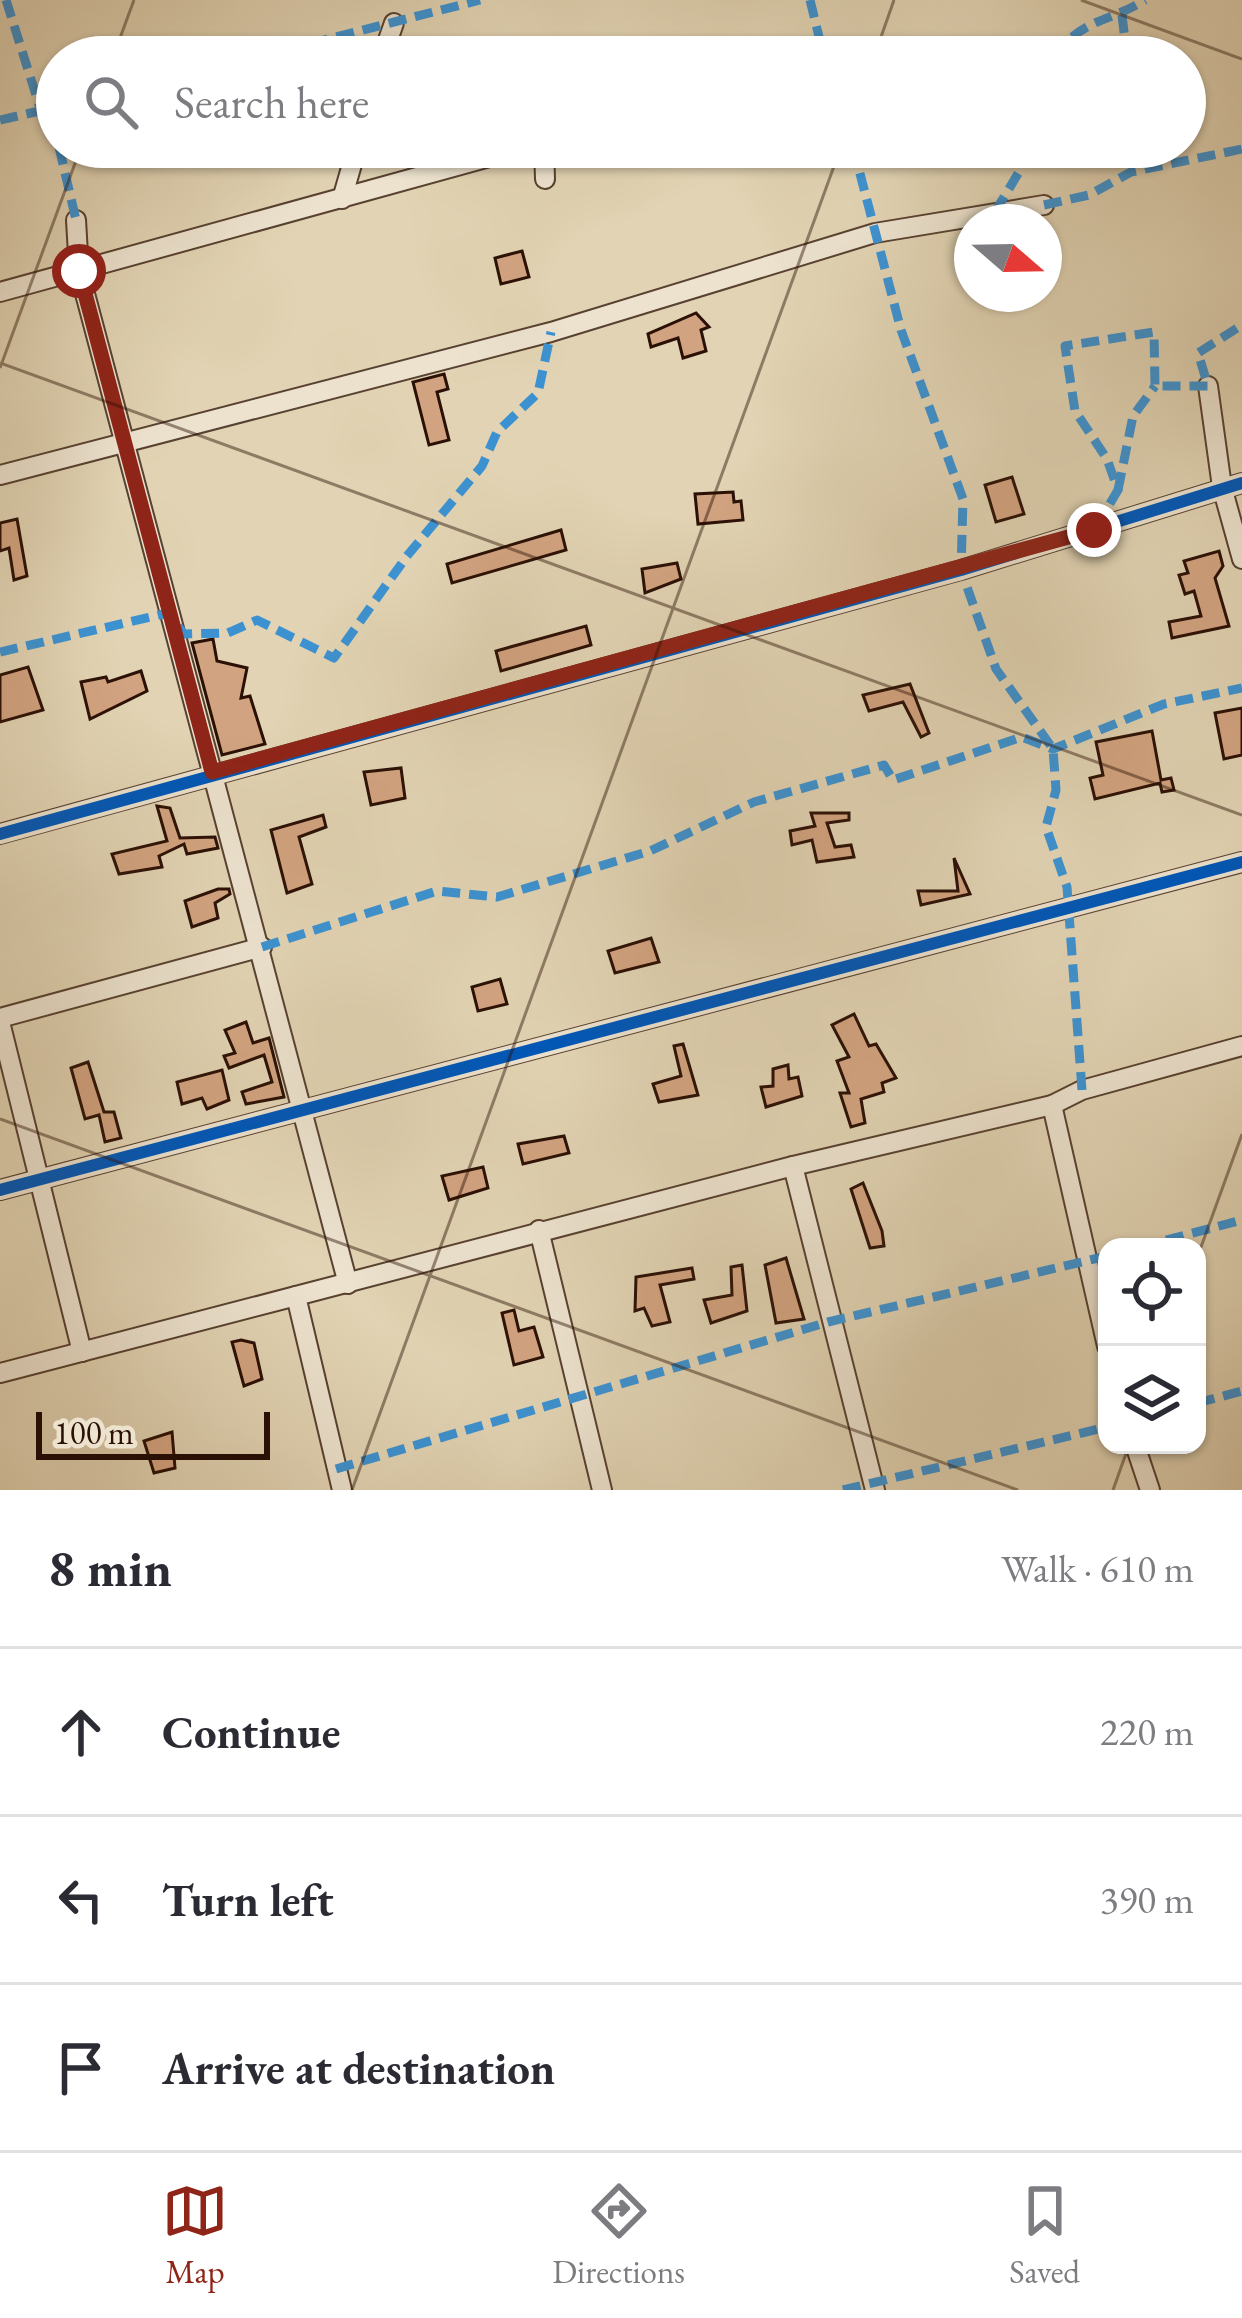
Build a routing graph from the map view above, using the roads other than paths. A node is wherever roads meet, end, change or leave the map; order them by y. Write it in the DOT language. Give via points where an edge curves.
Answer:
graph roads {
  1 [pos="394,23"];
  2 [pos="389,36"];
  3 [pos="351,168"];
  4 [pos="452,168"];
  5 [pos="544,168"];
  6 [pos="544,179"];
  7 [pos="342,199"];
  8 [pos="76,220"];
  9 [pos="954,220"];
  10 [pos="79,271"];
  11 [pos="0,292"];
  12 [pos="1208,386"];
  13 [pos="124,443"];
  14 [pos="0,475"];
  15 [pos="1232,485"];
  16 [pos="1242,559"];
  17 [pos="212,772"];
  18 [pos="0,833"];
  19 [pos="1242,862"];
  20 [pos="262,946"];
  21 [pos="0,1020"];
  22 [pos="1242,1046"];
  23 [pos="1052,1105"];
  24 [pos="304,1106"];
  25 [pos="793,1166"];
  26 [pos="40,1181"];
  27 [pos="0,1190"];
  28 [pos="538,1231"];
  29 [pos="348,1284"];
  30 [pos="296,1296"];
  31 [pos="1098,1307"];
  32 [pos="82,1352"];
  33 [pos="0,1373"];
  34 [pos="1139,1454"];
  35 [pos="342,1490"];
  36 [pos="602,1490"];
  37 [pos="875,1490"];
  38 [pos="1150,1490"];
  1 -- 2 [label="street"];
  3 -- 7 [label="street"];
  4 -- 7 [label="street"];
  5 -- 6 [label="street"];
  7 -- 10 [label="street"];
  8 -- 10 [label="street"];
  9 -- 13 [label="street" via="874,233 550,332"];
  10 -- 11 [label="street"];
  10 -- 13 [label="street"];
  12 -- 15 [label="street"];
  13 -- 14 [label="street"];
  13 -- 17 [label="street"];
  15 -- 16 [label="street"];
  15 -- 17 [label="street" via="961,570"];
  17 -- 18 [label="street"];
  17 -- 20 [label="street"];
  19 -- 24 [label="street"];
  20 -- 21 [label="street"];
  20 -- 24 [label="street"];
  21 -- 26 [label="street"];
  22 -- 23 [label="street"];
  23 -- 25 [label="street"];
  23 -- 31 [label="street"];
  24 -- 26 [label="street"];
  24 -- 29 [label="street"];
  25 -- 28 [label="street"];
  25 -- 37 [label="street"];
  26 -- 27 [label="street"];
  26 -- 32 [label="street"];
  28 -- 29 [label="street"];
  28 -- 36 [label="street"];
  29 -- 30 [label="street"];
  30 -- 32 [label="street"];
  30 -- 35 [label="street"];
  32 -- 33 [label="street"];
  34 -- 38 [label="street"];
}
